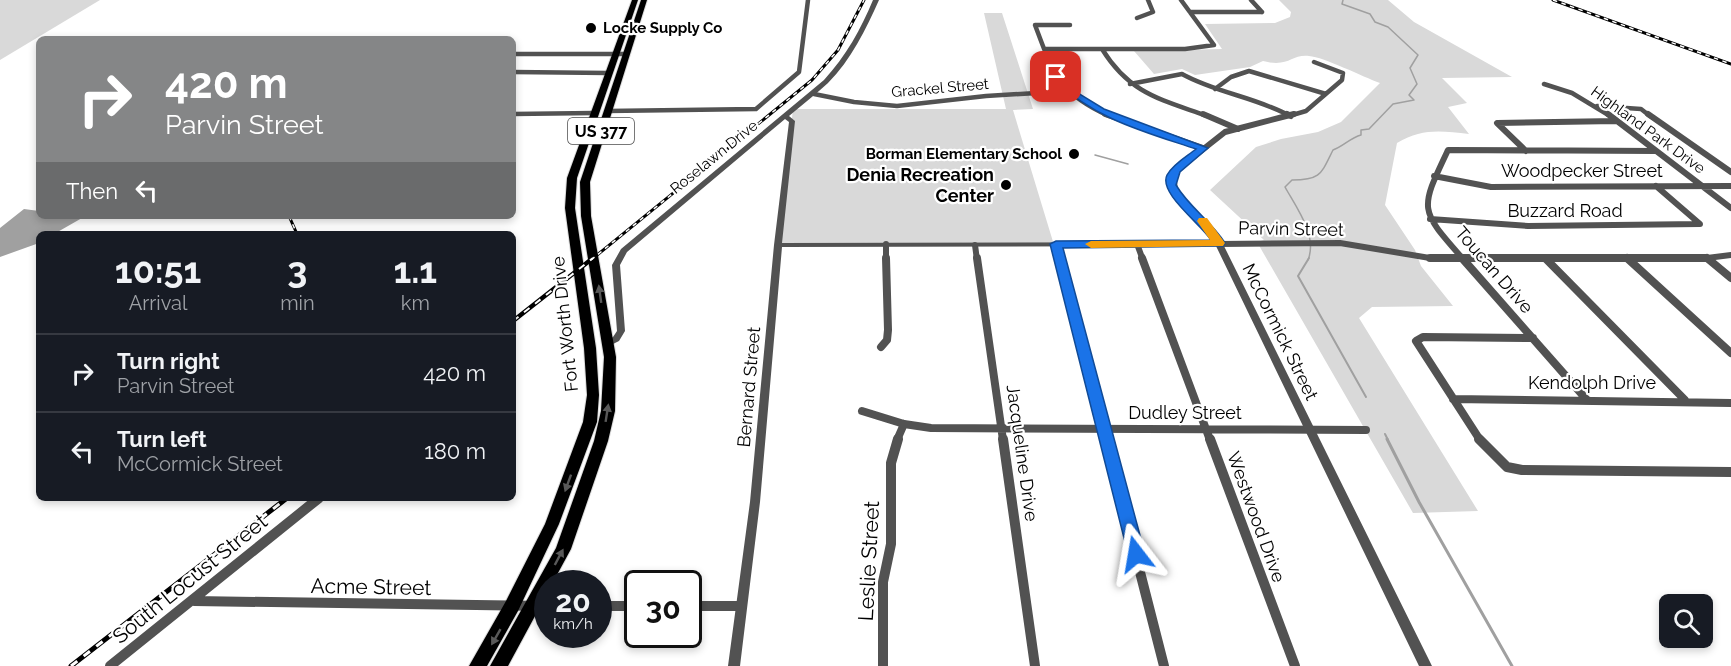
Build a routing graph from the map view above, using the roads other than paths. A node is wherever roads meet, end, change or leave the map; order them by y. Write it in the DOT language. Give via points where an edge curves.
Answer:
graph roads {
  1 [pos="635,0"];
  2 [pos="644,0"];
  3 [pos="807,0"];
  4 [pos="876,0"];
  5 [pos="1148,0"];
  6 [pos="1181,0"];
  7 [pos="1251,0"];
  8 [pos="1190,12"];
  9 [pos="1137,18"];
  10 [pos="1070,25"];
  11 [pos="1044,49"];
  12 [pos="1102,49"];
  13 [pos="516,54"];
  14 [pos="616,54"];
  15 [pos="627,54"];
  16 [pos="1314,62"];
  17 [pos="516,72"];
  18 [pos="608,73"];
  19 [pos="604,83"];
  20 [pos="1130,84"];
  21 [pos="1544,84"];
  22 [pos="1215,88"];
  23 [pos="1070,91"];
  24 [pos="814,94"];
  25 [pos="1326,94"];
  26 [pos="1597,106"];
  27 [pos="607,111"];
  28 [pos="594,113"];
  29 [pos="516,114"];
  30 [pos="785,116"];
  31 [pos="1291,116"];
  32 [pos="1616,121"];
  33 [pos="1238,129"];
  34 [pos="1203,148"];
  35 [pos="1526,151"];
  36 [pos="1656,151"];
  37 [pos="1731,172"];
  38 [pos="1434,176"];
  39 [pos="571,184"];
  40 [pos="1656,186"];
  41 [pos="1702,186"];
  42 [pos="1731,186"];
  43 [pos="1731,208"];
  44 [pos="586,216"];
  45 [pos="1430,219"];
  46 [pos="573,228"];
  47 [pos="1219,243"];
  48 [pos="886,244"];
  49 [pos="1056,244"];
  50 [pos="1137,244"];
  51 [pos="778,245"];
  52 [pos="975,245"];
  53 [pos="592,251"];
  54 [pos="1731,255"];
  55 [pos="1627,258"];
  56 [pos="1707,258"];
  57 [pos="1466,259"];
  58 [pos="1546,259"];
  59 [pos="1731,278"];
  60 [pos="1533,338"];
  61 [pos="607,344"];
  62 [pos="881,347"];
  63 [pos="1731,353"];
  64 [pos="1452,399"];
  65 [pos="1587,400"];
  66 [pos="1685,400"];
  67 [pos="1731,403"];
  68 [pos="862,411"];
  69 [pos="904,424"];
  70 [pos="1002,428"];
  71 [pos="1103,429"];
  72 [pos="1208,429"];
  73 [pos="1311,430"];
  74 [pos="1366,430"];
  75 [pos="601,441"];
  76 [pos="584,442"];
  77 [pos="1731,472"];
  78 [pos="315,501"];
  79 [pos="555,570"];
  80 [pos="194,601"];
  81 [pos="512,606"];
  82 [pos="534,606"];
  83 [pos="702,606"];
  84 [pos="741,606"];
  85 [pos="534,616"];
  86 [pos="111,666"];
  87 [pos="477,666"];
  88 [pos="499,666"];
  89 [pos="734,666"];
  90 [pos="883,666"];
  91 [pos="1035,666"];
  92 [pos="1164,666"];
  93 [pos="1294,666"];
  94 [pos="1426,666"];
  1 -- 14 [label="main road, Fort Worth Drive / US 377"];
  2 -- 15 [label="main road, Fort Worth Drive / US 377"];
  3 -- 27 [label="street" via="799,72 753,110"];
  4 -- 24 [label="street, Roselawn Drive" via="862,35 846,60"];
  5 -- 9 [label="street" via="1154,12"];
  6 -- 8 [label="street"];
  7 -- 8 [label="street" via="1262,12"];
  8 -- 12 [label="street" via="1214,45"];
  10 -- 11 [label="street" via="1035,25"];
  11 -- 12 [label="street"];
  11 -- 23 [label="street" via="1053,73"];
  12 -- 20 [label="street" via="1112,68"];
  13 -- 14 [label="street"];
  14 -- 15 [label="street"];
  14 -- 18 [label="main road, Fort Worth Drive / US 377"];
  15 -- 27 [label="main road, Fort Worth Drive / US 377"];
  16 -- 25 [label="street, McCormick Street" via="1343,73 1342,80"];
  17 -- 18 [label="street"];
  18 -- 19 [label="main road, Fort Worth Drive / US 377"];
  19 -- 27 [label="main road" via="609,87 602,107"];
  19 -- 28 [label="main road, Fort Worth Drive / US 377"];
  20 -- 22 [label="street" via="1182,74"];
  20 -- 33 [label="street" via="1163,102"];
  21 -- 26 [label="street, Highland Park Drive"];
  22 -- 25 [label="street" via="1249,71"];
  22 -- 31 [label="street"];
  23 -- 24 [label="street, Grackel Street" via="897,106"];
  23 -- 34 [label="street" via="1121,120"];
  24 -- 30 [label="street, Roselawn Drive"];
  25 -- 31 [label="street, McCormick Street" via="1306,111"];
  26 -- 32 [label="street, Highland Park Drive"];
  26 -- 37 [label="street" via="1637,107"];
  27 -- 44 [label="main road, Fort Worth Drive / US 377" via="585,182"];
  28 -- 29 [label="street"];
  28 -- 39 [label="main road, Fort Worth Drive / US 377"];
  30 -- 51 [label="street, Bernard Street" via="792,122"];
  30 -- 61 [label="street, Roselawn Drive" via="620,255 616,269 621,331"];
  31 -- 33 [label="street, McCormick Street"];
  32 -- 35 [label="street" via="1497,123"];
  32 -- 36 [label="street, Highland Park Drive"];
  33 -- 34 [label="street, McCormick Street" via="1225,132"];
  34 -- 47 [label="street, McCormick Street" via="1176,170 1171,185"];
  35 -- 36 [label="street"];
  35 -- 38 [label="street, Toucan Drive" via="1451,149 1446,151"];
  36 -- 41 [label="street, Highland Park Drive"];
  38 -- 40 [label="street, Woodpecker Street" via="1491,186"];
  38 -- 45 [label="street, Toucan Drive" via="1427,204"];
  39 -- 44 [label="main road" via="575,189 575,214"];
  39 -- 46 [label="main road, Fort Worth Drive / US 377"];
  40 -- 41 [label="street, Woodpecker Street"];
  40 -- 45 [label="street, Buzzard Road" via="1700,224 1528,226"];
  41 -- 42 [label="street, Woodpecker Street"];
  41 -- 43 [label="street, Highland Park Drive"];
  44 -- 53 [label="main road, Fort Worth Drive / US 377"];
  45 -- 57 [label="street, Toucan Drive"];
  46 -- 53 [label="main road" via="579,230 583,247"];
  46 -- 76 [label="main road, Fort Worth Drive / US 377" via="588,319 593,395"];
  47 -- 50 [label="street, Parvin Street"];
  47 -- 57 [label="street, Parvin Street" via="1340,243 1437,259"];
  47 -- 73 [label="street, McCormick Street"];
  48 -- 51 [label="street, Parvin Street"];
  48 -- 52 [label="street, Parvin Street"];
  48 -- 62 [label="street" via="888,330"];
  49 -- 50 [label="street, Parvin Street"];
  49 -- 52 [label="street, Parvin Street"];
  49 -- 71 [label="street"];
  50 -- 72 [label="street, Westwood Drive"];
  51 -- 84 [label="street, Bernard Street" via="765,403"];
  52 -- 70 [label="street, Jacqueline Drive"];
  61 -- 53 [label="main road, Fort Worth Drive / US 377, one-way"];
  54 -- 56 [label="street, Parvin Street"];
  55 -- 56 [label="street, Parvin Street"];
  55 -- 58 [label="street, Parvin Street"];
  55 -- 63 [label="street"];
  56 -- 59 [label="street"];
  57 -- 58 [label="street, Parvin Street"];
  57 -- 60 [label="street, Toucan Drive"];
  58 -- 66 [label="street"];
  60 -- 64 [label="street" via="1417,339"];
  60 -- 65 [label="street, Toucan Drive"];
  75 -- 61 [label="main road, Fort Worth Drive / US 377, one-way" via="609,393"];
  64 -- 65 [label="street, Kendolph Drive"];
  64 -- 77 [label="street" via="1481,442 1511,469"];
  65 -- 66 [label="street, Kendolph Drive"];
  66 -- 67 [label="street, Kendolph Drive"];
  68 -- 69 [label="street, Dudley Street"];
  69 -- 70 [label="street, Dudley Street"];
  69 -- 90 [label="street, Leslie Street" via="891,463 891,544 883,582"];
  70 -- 71 [label="street, Dudley Street"];
  70 -- 91 [label="street, Jacqueline Drive"];
  71 -- 72 [label="street, Dudley Street"];
  71 -- 92 [label="street"];
  72 -- 73 [label="street, Dudley Street"];
  72 -- 93 [label="street, Westwood Drive"];
  73 -- 74 [label="street, Dudley Street"];
  73 -- 94 [label="street, McCormick Street"];
  75 -- 76 [label="main road"];
  79 -- 75 [label="main road, Fort Worth Drive / US 377, one-way"];
  76 -- 81 [label="main road, Fort Worth Drive / US 377, one-way" via="560,505"];
  78 -- 80 [label="street, South Locust Street"];
  80 -- 81 [label="street, Acme Street"];
  80 -- 86 [label="street, South Locust Street"];
  81 -- 82 [label="street, Acme Street"];
  81 -- 87 [label="main road, Fort Worth Drive / US 377, one-way"];
  83 -- 84 [label="street"];
  84 -- 89 [label="street, Bernard Street"];
  85 -- 88 [label="main road, Fort Worth Drive / US 377"];
}
